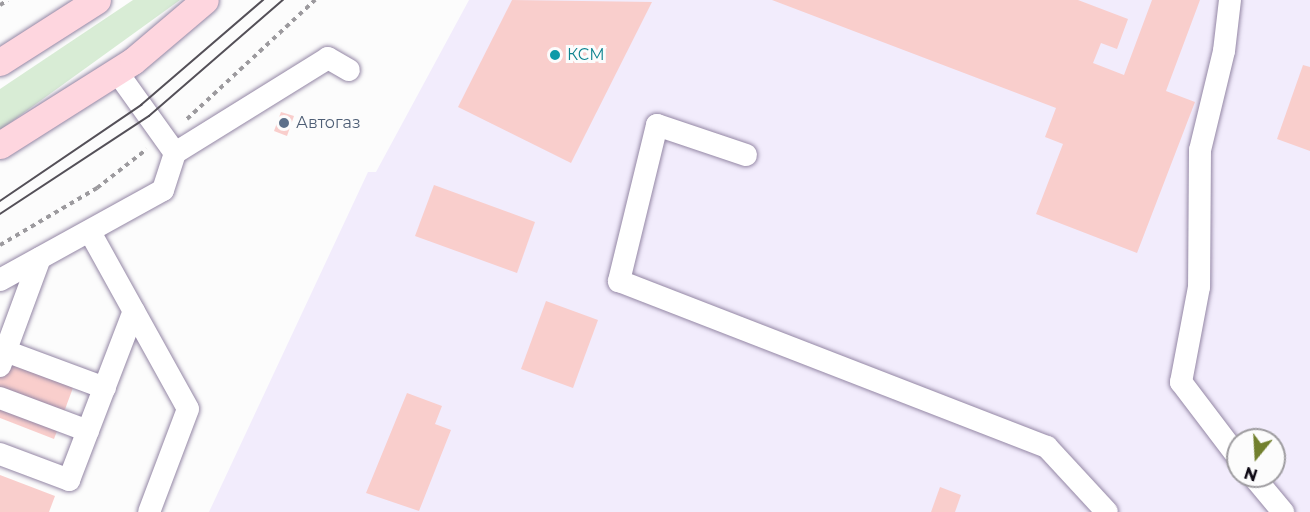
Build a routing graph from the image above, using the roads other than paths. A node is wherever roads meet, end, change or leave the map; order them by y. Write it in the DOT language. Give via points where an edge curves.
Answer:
graph roads {
  1 [pos="97,0"];
  2 [pos="205,0"];
  3 [pos="1230,0"];
  4 [pos="0,62"];
  5 [pos="349,70"];
  6 [pos="117,72"];
  7 [pos="0,145"];
  8 [pos="165,148"];
  9 [pos="746,155"];
  10 [pos="90,232"];
  11 [pos="40,258"];
  12 [pos="0,280"];
  13 [pos="134,311"];
  14 [pos="2,355"];
  15 [pos="105,388"];
  16 [pos="0,398"];
  17 [pos="88,431"];
  18 [pos="1226,441"];
  19 [pos="0,454"];
  20 [pos="1263,488"];
  21 [pos="149,512"];
  22 [pos="1107,512"];
  23 [pos="1283,512"];
  1 -- 4 [label="main road"];
  2 -- 6 [label="main road"];
  3 -- 18 [label="lane" via="1224,51 1200,150 1199,287 1180,382"];
  5 -- 8 [label="lane" via="328,58"];
  6 -- 7 [label="main road"];
  6 -- 8 [label="lane"];
  8 -- 10 [label="lane" via="163,190"];
  9 -- 22 [label="lane" via="657,124 619,281 1047,447"];
  10 -- 11 [label="lane"];
  10 -- 13 [label="lane"];
  11 -- 12 [label="lane"];
  11 -- 14 [label="lane"];
  13 -- 15 [label="lane"];
  13 -- 21 [label="lane" via="188,409"];
  14 -- 15 [label="lane"];
  15 -- 17 [label="lane"];
  16 -- 17 [label="lane"];
  17 -- 19 [label="lane" via="69,480"];
  20 -- 23 [label="lane"];
}
